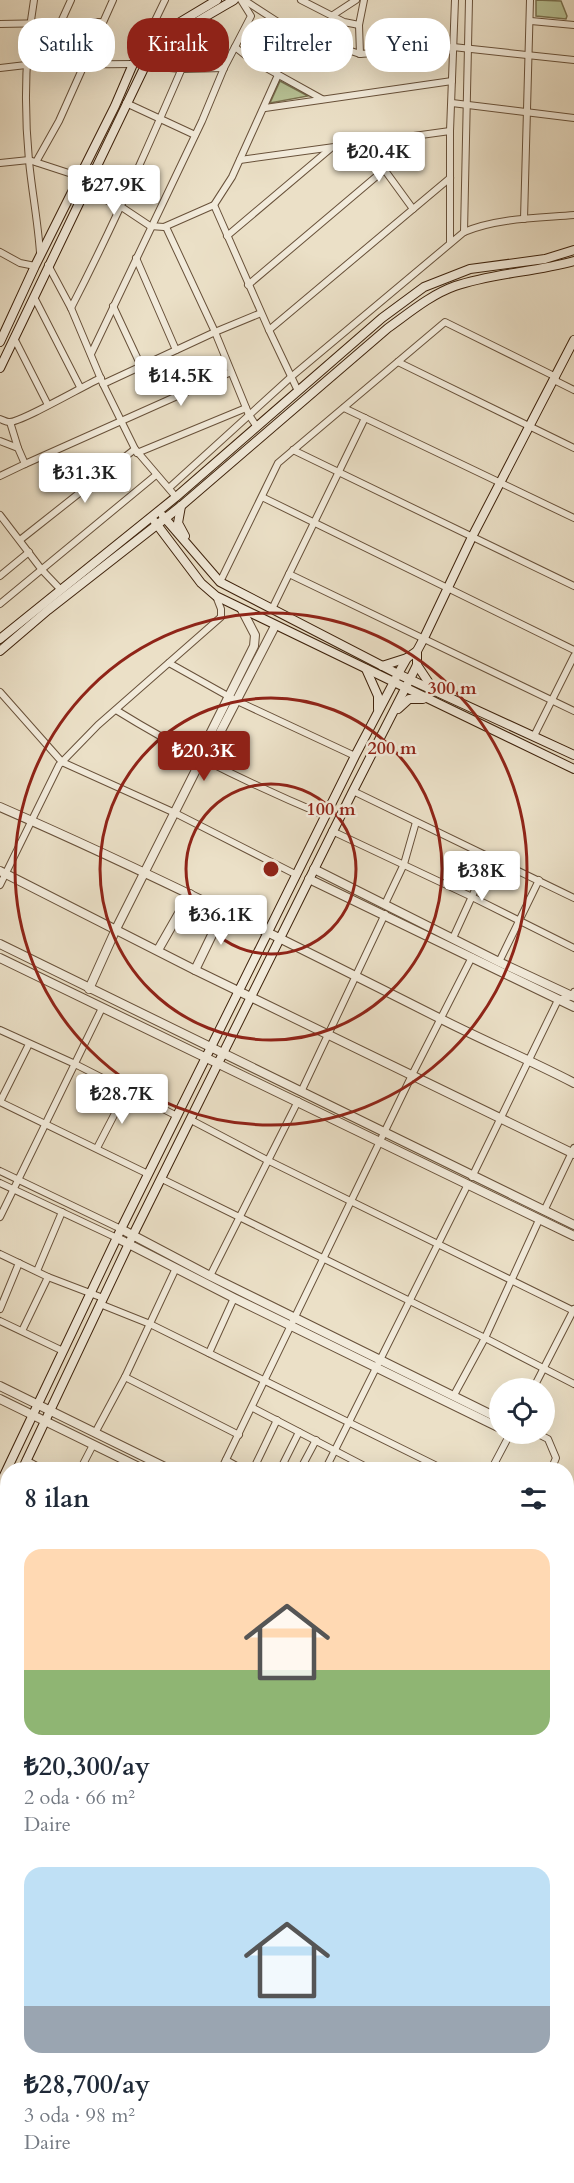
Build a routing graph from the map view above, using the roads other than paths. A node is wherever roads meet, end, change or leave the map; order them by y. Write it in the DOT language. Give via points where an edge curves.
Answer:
graph roads {
  1 [pos="34,0"];
  2 [pos="71,0"];
  3 [pos="113,0"];
  4 [pos="165,0"];
  5 [pos="217,0"];
  6 [pos="234,0"];
  7 [pos="242,0"];
  8 [pos="301,0"];
  9 [pos="356,0"];
  10 [pos="364,0"];
  11 [pos="455,0"];
  12 [pos="469,0"];
  13 [pos="530,0"];
  14 [pos="333,15"];
  15 [pos="204,17"];
  16 [pos="31,18"];
  17 [pos="63,18"];
  18 [pos="104,18"];
  19 [pos="156,18"];
  20 [pos="187,18"];
  21 [pos="531,21"];
  22 [pos="18,23"];
  23 [pos="0,24"];
  24 [pos="359,25"];
  25 [pos="574,25"];
  26 [pos="235,47"];
  27 [pos="453,47"];
  28 [pos="468,49"];
  29 [pos="360,54"];
  30 [pos="529,55"];
  31 [pos="229,58"];
  32 [pos="574,60"];
  33 [pos="18,66"];
  34 [pos="0,68"];
  35 [pos="26,72"];
  36 [pos="81,72"];
  37 [pos="130,72"];
  38 [pos="142,72"];
  39 [pos="181,72"];
  40 [pos="222,72"];
  41 [pos="278,75"];
  42 [pos="452,81"];
  43 [pos="322,99"];
  44 [pos="452,103"];
  45 [pos="126,104"];
  46 [pos="467,105"];
  47 [pos="265,108"];
  48 [pos="528,112"];
  49 [pos="162,118"];
  50 [pos="574,118"];
  51 [pos="450,131"];
  52 [pos="195,135"];
  53 [pos="365,143"];
  54 [pos="331,148"];
  55 [pos="240,160"];
  56 [pos="32,161"];
  57 [pos="0,163"];
  58 [pos="384,170"];
  59 [pos="81,177"];
  60 [pos="450,178"];
  61 [pos="85,191"];
  62 [pos="214,204"];
  63 [pos="120,206"];
  64 [pos="413,209"];
  65 [pos="574,215"];
  66 [pos="524,219"];
  67 [pos="150,226"];
  68 [pos="166,227"];
  69 [pos="464,232"];
  70 [pos="227,236"];
  71 [pos="450,242"];
  72 [pos="574,250"];
  73 [pos="1,253"];
  74 [pos="41,257"];
  75 [pos="136,258"];
  76 [pos="574,261"];
  77 [pos="48,265"];
  78 [pos="35,266"];
  79 [pos="248,285"];
  80 [pos="34,297"];
  81 [pos="113,306"];
  82 [pos="70,308"];
  83 [pos="261,313"];
  84 [pos="268,330"];
  85 [pos="214,332"];
  86 [pos="14,338"];
  87 [pos="574,340"];
  88 [pos="0,342"];
  89 [pos="176,350"];
  90 [pos="91,354"];
  91 [pos="398,362"];
  92 [pos="141,366"];
  93 [pos="0,368"];
  94 [pos="231,372"];
  95 [pos="291,377"];
  96 [pos="555,378"];
  97 [pos="102,381"];
  98 [pos="80,387"];
  99 [pos="574,390"];
  100 [pos="298,391"];
  101 [pos="48,405"];
  102 [pos="344,408"];
  103 [pos="248,412"];
  104 [pos="0,418"];
  105 [pos="366,418"];
  106 [pos="121,421"];
  107 [pos="10,422"];
  108 [pos="530,426"];
  109 [pos="256,427"];
  110 [pos="0,441"];
  111 [pos="18,448"];
  112 [pos="574,448"];
  113 [pos="293,450"];
  114 [pos="136,451"];
  115 [pos="26,464"];
  116 [pos="339,472"];
  117 [pos="156,475"];
  118 [pos="0,476"];
  119 [pos="499,483"];
  120 [pos="169,488"];
  121 [pos="176,497"];
  122 [pos="262,497"];
  123 [pos="181,506"];
  124 [pos="159,511"];
  125 [pos="0,516"];
  126 [pos="165,518"];
  127 [pos="574,518"];
  128 [pos="154,521"];
  129 [pos="314,523"];
  130 [pos="142,536"];
  131 [pos="471,537"];
  132 [pos="20,540"];
  133 [pos="29,552"];
  134 [pos="200,559"];
  135 [pos="188,566"];
  136 [pos="42,570"];
  137 [pos="289,574"];
  138 [pos="0,576"];
  139 [pos="220,582"];
  140 [pos="574,586"];
  141 [pos="447,588"];
  142 [pos="61,590"];
  143 [pos="216,596"];
  144 [pos="0,604"];
  145 [pos="272,609"];
  146 [pos="242,610"];
  147 [pos="275,626"];
  148 [pos="424,638"];
  149 [pos="0,639"];
  150 [pos="574,650"];
  151 [pos="0,651"];
  152 [pos="417,651"];
  153 [pos="574,656"];
  154 [pos="407,658"];
  155 [pos="169,663"];
  156 [pos="417,665"];
  157 [pos="382,666"];
  158 [pos="366,668"];
  159 [pos="398,674"];
  160 [pos="411,680"];
  161 [pos="393,682"];
  162 [pos="406,689"];
  163 [pos="433,690"];
  164 [pos="0,692"];
  165 [pos="232,698"];
  166 [pos="426,699"];
  167 [pos="552,700"];
  168 [pos="116,710"];
  169 [pos="378,710"];
  170 [pos="574,711"];
  171 [pos="388,721"];
  172 [pos="534,736"];
  173 [pos="574,755"];
  174 [pos="355,756"];
  175 [pos="202,758"];
  176 [pos="62,762"];
  177 [pos="574,770"];
  178 [pos="352,791"];
  179 [pos="0,807"];
  180 [pos="175,813"];
  181 [pos="326,816"];
  182 [pos="31,820"];
  183 [pos="416,822"];
  184 [pos="332,831"];
  185 [pos="490,857"];
  186 [pos="404,864"];
  187 [pos="314,869"];
  188 [pos="3,872"];
  189 [pos="145,873"];
  190 [pos="297,875"];
  191 [pos="309,879"];
  192 [pos="539,880"];
  193 [pos="0,885"];
  194 [pos="190,894"];
  195 [pos="472,897"];
  196 [pos="574,898"];
  197 [pos="385,904"];
  198 [pos="224,910"];
  199 [pos="385,914"];
  200 [pos="519,920"];
  201 [pos="116,929"];
  202 [pos="268,932"];
  203 [pos="280,937"];
  204 [pos="453,938"];
  205 [pos="0,944"];
  206 [pos="574,948"];
  207 [pos="158,950"];
  208 [pos="472,957"];
  209 [pos="0,958"];
  210 [pos="499,962"];
  211 [pos="195,970"];
  212 [pos="356,975"];
  213 [pos="89,989"];
  214 [pos="239,991"];
  215 [pos="573,995"];
  216 [pos="252,997"];
  217 [pos="558,1000"];
  218 [pos="574,1007"];
  219 [pos="102,1008"];
  220 [pos="441,1019"];
  221 [pos="0,1030"];
  222 [pos="328,1035"];
  223 [pos="29,1044"];
  224 [pos="211,1047"];
  225 [pos="223,1053"];
  226 [pos="207,1057"];
  227 [pos="530,1060"];
  228 [pos="219,1063"];
  229 [pos="75,1064"];
  230 [pos="412,1075"];
  231 [pos="574,1083"];
  232 [pos="127,1090"];
  233 [pos="302,1092"];
  234 [pos="298,1101"];
  235 [pos="177,1116"];
  236 [pos="501,1117"];
  237 [pos="191,1120"];
  238 [pos="45,1125"];
  239 [pos="385,1132"];
  240 [pos="380,1142"];
  241 [pos="97,1148"];
  242 [pos="573,1152"];
  243 [pos="267,1160"];
  244 [pos="0,1171"];
  245 [pos="148,1174"];
  246 [pos="18,1179"];
  247 [pos="162,1179"];
  248 [pos="470,1180"];
  249 [pos="0,1183"];
  250 [pos="12,1190"];
  251 [pos="352,1201"];
  252 [pos="544,1211"];
  253 [pos="62,1212"];
  254 [pos="0,1216"];
  255 [pos="240,1216"];
  256 [pos="539,1220"];
  257 [pos="574,1225"];
  258 [pos="121,1229"];
  259 [pos="574,1236"];
  260 [pos="117,1238"];
  261 [pos="131,1239"];
  262 [pos="438,1244"];
  263 [pos="0,1254"];
  264 [pos="323,1259"];
  265 [pos="19,1263"];
  266 [pos="176,1268"];
  267 [pos="37,1272"];
  268 [pos="210,1276"];
  269 [pos="48,1277"];
  270 [pos="512,1279"];
  271 [pos="90,1293"];
  272 [pos="234,1298"];
  273 [pos="408,1300"];
  274 [pos="102,1301"];
  275 [pos="0,1309"];
  276 [pos="574,1310"];
  277 [pos="0,1321"];
  278 [pos="293,1321"];
  279 [pos="150,1324"];
  280 [pos="22,1331"];
  281 [pos="485,1338"];
  282 [pos="63,1351"];
  283 [pos="209,1353"];
  284 [pos="381,1360"];
  285 [pos="544,1368"];
  286 [pos="377,1369"];
  287 [pos="125,1377"];
  288 [pos="539,1378"];
  289 [pos="265,1382"];
  290 [pos="574,1384"];
  291 [pos="0,1386"];
  292 [pos="454,1395"];
  293 [pos="1,1401"];
  294 [pos="38,1404"];
  295 [pos="252,1408"];
  296 [pos="50,1410"];
  297 [pos="489,1413"];
  298 [pos="33,1416"];
  299 [pos="277,1420"];
  300 [pos="45,1422"];
  301 [pos="349,1422"];
  302 [pos="489,1423"];
  303 [pos="95,1432"];
  304 [pos="300,1432"];
  305 [pos="238,1435"];
  306 [pos="316,1440"];
  307 [pos="505,1444"];
  308 [pos="550,1444"];
  309 [pos="93,1445"];
  310 [pos="335,1450"];
  311 [pos="26,1460"];
  312 [pos="226,1460"];
  313 [pos="5,1462"];
  314 [pos="30,1462"];
  315 [pos="84,1462"];
  316 [pos="121,1462"];
  317 [pos="155,1462"];
  318 [pos="230,1462"];
  319 [pos="258,1462"];
  320 [pos="284,1462"];
  321 [pos="304,1462"];
  322 [pos="330,1462"];
  323 [pos="356,1462"];
  324 [pos="419,1462"];
  325 [pos="495,1462"];
  326 [pos="554,1462"];
  1 -- 16 [label="street"];
  2 -- 17 [label="street"];
  3 -- 18 [label="street"];
  4 -- 19 [label="street"];
  5 -- 20 [label="main road"];
  6 -- 15 [label="main road"];
  7 -- 26 [label="street" via="251,16"];
  7 -- 29 [label="street" via="278,22"];
  8 -- 14 [label="street"];
  9 -- 14 [label="street"];
  10 -- 24 [label="street"];
  11 -- 27 [label="street"];
  12 -- 28 [label="street"];
  13 -- 21 [label="street"];
  14 -- 24 [label="street"];
  21 -- 25 [label="street"];
  21 -- 30 [label="street"];
  22 -- 23 [label="street"];
  24 -- 29 [label="street"];
  26 -- 31 [label="street"];
  26 -- 41 [label="street"];
  27 -- 28 [label="street"];
  27 -- 29 [label="street"];
  27 -- 42 [label="street"];
  28 -- 30 [label="street"];
  28 -- 46 [label="street"];
  30 -- 32 [label="street"];
  30 -- 48 [label="street"];
  33 -- 34 [label="street"];
  35 -- 56 [label="street"];
  36 -- 56 [label="street" via="59,121"];
  37 -- 59 [label="main road"];
  38 -- 45 [label="main road"];
  39 -- 49 [label="street"];
  40 -- 52 [label="street"];
  41 -- 43 [label="street"];
  41 -- 47 [label="street"];
  42 -- 43 [label="street"];
  42 -- 44 [label="street"];
  43 -- 47 [label="street"];
  44 -- 46 [label="street"];
  44 -- 51 [label="street"];
  45 -- 49 [label="street"];
  45 -- 61 [label="main road"];
  46 -- 48 [label="street"];
  46 -- 69 [label="street"];
  47 -- 55 [label="street"];
  48 -- 50 [label="street"];
  48 -- 66 [label="street"];
  49 -- 52 [label="street"];
  49 -- 63 [label="street"];
  51 -- 53 [label="street"];
  51 -- 60 [label="street"];
  52 -- 67 [label="street"];
  53 -- 54 [label="street"];
  53 -- 58 [label="street"];
  54 -- 55 [label="street"];
  54 -- 70 [label="street"];
  55 -- 62 [label="street"];
  56 -- 57 [label="street"];
  56 -- 59 [label="street"];
  56 -- 74 [label="street"];
  58 -- 64 [label="street"];
  58 -- 79 [label="street"];
  59 -- 74 [label="main road"];
  60 -- 64 [label="street"];
  60 -- 71 [label="street"];
  61 -- 63 [label="street"];
  61 -- 77 [label="main road"];
  62 -- 68 [label="street"];
  62 -- 70 [label="street"];
  63 -- 67 [label="street"];
  63 -- 82 [label="street"];
  64 -- 84 [label="street"];
  65 -- 66 [label="street"];
  66 -- 69 [label="street" via="477,226"];
  67 -- 68 [label="street"];
  67 -- 75 [label="street"];
  68 -- 85 [label="street"];
  69 -- 71 [label="street"];
  70 -- 79 [label="street"];
  71 -- 95 [label="street"];
  72 -- 100 [label="main road" via="545,259 470,269 424,287"];
  73 -- 78 [label="street"];
  74 -- 78 [label="main road"];
  75 -- 81 [label="street"];
  75 -- 89 [label="street"];
  76 -- 123 [label="main road" via="455,286 422,303"];
  77 -- 80 [label="main road"];
  77 -- 82 [label="street"];
  78 -- 88 [label="main road"];
  79 -- 83 [label="street"];
  80 -- 86 [label="main road"];
  80 -- 98 [label="street"];
  81 -- 90 [label="street"];
  81 -- 92 [label="street"];
  82 -- 90 [label="street"];
  83 -- 84 [label="street"];
  83 -- 85 [label="street"];
  84 -- 95 [label="street"];
  85 -- 89 [label="street"];
  85 -- 94 [label="street"];
  86 -- 93 [label="main road"];
  86 -- 101 [label="street"];
  87 -- 96 [label="main road"];
  89 -- 92 [label="street"];
  90 -- 97 [label="street"];
  91 -- 96 [label="street" via="446,322"];
  91 -- 102 [label="street"];
  91 -- 108 [label="street"];
  92 -- 97 [label="street"];
  94 -- 103 [label="street"];
  94 -- 106 [label="street"];
  95 -- 100 [label="street"];
  95 -- 103 [label="street"];
  96 -- 99 [label="street"];
  96 -- 108 [label="main road"];
  97 -- 98 [label="street"];
  97 -- 106 [label="street"];
  98 -- 101 [label="street"];
  100 -- 109 [label="main road"];
  101 -- 107 [label="street"];
  102 -- 105 [label="street"];
  102 -- 113 [label="street"];
  103 -- 109 [label="street"];
  103 -- 114 [label="street"];
  103 -- 120 [label="street"];
  104 -- 107 [label="street"];
  105 -- 116 [label="street"];
  105 -- 119 [label="street"];
  106 -- 114 [label="street"];
  106 -- 115 [label="street"];
  107 -- 111 [label="street"];
  108 -- 112 [label="street"];
  108 -- 119 [label="main road"];
  109 -- 121 [label="main road"];
  110 -- 111 [label="street"];
  111 -- 115 [label="street"];
  113 -- 116 [label="street"];
  113 -- 122 [label="street" via="278,463"];
  114 -- 117 [label="street"];
  114 -- 132 [label="street"];
  115 -- 118 [label="street"];
  116 -- 129 [label="street"];
  116 -- 131 [label="street"];
  117 -- 120 [label="street"];
  117 -- 136 [label="street"];
  119 -- 127 [label="street"];
  119 -- 131 [label="main road"];
  120 -- 121 [label="street"];
  121 -- 124 [label="main road"];
  122 -- 129 [label="street"];
  122 -- 139 [label="street"];
  123 -- 126 [label="main road"];
  123 -- 134 [label="main road" via="178,523"];
  124 -- 126 [label="main road"];
  124 -- 128 [label="main road"];
  125 -- 132 [label="street"];
  126 -- 128 [label="main road"];
  126 -- 134 [label="main road"];
  128 -- 130 [label="main road"];
  128 -- 135 [label="main road"];
  128 -- 142 [label="main road"];
  129 -- 137 [label="street"];
  129 -- 141 [label="street"];
  130 -- 135 [label="main road" via="149,533 161,537"];
  130 -- 151 [label="main road"];
  131 -- 140 [label="street"];
  131 -- 141 [label="main road"];
  132 -- 133 [label="street"];
  133 -- 136 [label="street"];
  133 -- 138 [label="street"];
  134 -- 139 [label="main road"];
  135 -- 143 [label="main road"];
  136 -- 142 [label="street"];
  136 -- 144 [label="street"];
  137 -- 145 [label="street"];
  137 -- 148 [label="street"];
  139 -- 145 [label="main road"];
  141 -- 148 [label="main road"];
  141 -- 150 [label="street"];
  142 -- 149 [label="main road"];
  143 -- 146 [label="main road"];
  143 -- 155 [label="street" via="221,617"];
  145 -- 157 [label="main road"];
  146 -- 147 [label="main road"];
  146 -- 165 [label="street" via="253,629 254,646"];
  147 -- 158 [label="main road"];
  147 -- 165 [label="street"];
  148 -- 152 [label="main road"];
  148 -- 167 [label="street"];
  152 -- 154 [label="main road"];
  152 -- 156 [label="main road"];
  153 -- 167 [label="street"];
  154 -- 157 [label="main road"];
  154 -- 159 [label="main road"];
  155 -- 165 [label="street"];
  155 -- 168 [label="street"];
  156 -- 160 [label="main road"];
  156 -- 163 [label="main road"];
  157 -- 159 [label="main road"];
  158 -- 161 [label="main road"];
  158 -- 169 [label="main road" via="378,696"];
  159 -- 160 [label="main road"];
  159 -- 161 [label="main road"];
  160 -- 162 [label="main road"];
  160 -- 163 [label="main road"];
  161 -- 162 [label="main road"];
  161 -- 169 [label="main road"];
  162 -- 166 [label="main road"];
  162 -- 171 [label="main road"];
  163 -- 172 [label="main road"];
  164 -- 176 [label="street"];
  165 -- 174 [label="street"];
  165 -- 175 [label="street" via="202,750"];
  166 -- 171 [label="main road" via="406,701"];
  166 -- 177 [label="main road"];
  167 -- 170 [label="street"];
  167 -- 172 [label="street"];
  168 -- 175 [label="street"];
  168 -- 176 [label="street"];
  169 -- 174 [label="main road"];
  171 -- 178 [label="main road"];
  172 -- 173 [label="main road"];
  174 -- 181 [label="main road"];
  175 -- 180 [label="street"];
  175 -- 181 [label="street"];
  176 -- 180 [label="street"];
  176 -- 182 [label="street"];
  178 -- 183 [label="street"];
  178 -- 184 [label="main road"];
  179 -- 182 [label="street"];
  180 -- 189 [label="street"];
  180 -- 190 [label="street"];
  181 -- 190 [label="main road"];
  182 -- 188 [label="street"];
  182 -- 189 [label="street"];
  183 -- 185 [label="street"];
  183 -- 186 [label="street"];
  184 -- 186 [label="street"];
  184 -- 187 [label="main road"];
  185 -- 192 [label="street"];
  185 -- 195 [label="street"];
  186 -- 195 [label="street"];
  186 -- 197 [label="street"];
  187 -- 191 [label="main road"];
  187 -- 197 [label="street"];
  188 -- 193 [label="street"];
  188 -- 201 [label="street"];
  189 -- 194 [label="street"];
  189 -- 201 [label="street"];
  190 -- 202 [label="main road"];
  191 -- 199 [label="street"];
  191 -- 203 [label="main road"];
  192 -- 196 [label="street"];
  192 -- 200 [label="street"];
  194 -- 198 [label="street"];
  194 -- 207 [label="street"];
  195 -- 200 [label="street"];
  195 -- 204 [label="street"];
  197 -- 204 [label="street"];
  198 -- 202 [label="street"];
  198 -- 211 [label="street"];
  199 -- 208 [label="street"];
  199 -- 212 [label="street"];
  200 -- 206 [label="street"];
  200 -- 210 [label="street"];
  201 -- 207 [label="street"];
  201 -- 213 [label="street"];
  202 -- 203 [label="street"];
  202 -- 214 [label="main road"];
  203 -- 212 [label="street"];
  203 -- 216 [label="main road"];
  204 -- 210 [label="street"];
  205 -- 213 [label="street"];
  207 -- 211 [label="street"];
  208 -- 217 [label="street"];
  208 -- 220 [label="street"];
  209 -- 219 [label="street"];
  210 -- 215 [label="street"];
  211 -- 214 [label="street"];
  212 -- 220 [label="street"];
  212 -- 222 [label="street"];
  213 -- 224 [label="street"];
  214 -- 216 [label="street"];
  214 -- 224 [label="main road"];
  215 -- 217 [label="street"];
  216 -- 222 [label="street"];
  216 -- 225 [label="main road"];
  217 -- 218 [label="street"];
  217 -- 227 [label="street"];
  219 -- 226 [label="street"];
  219 -- 229 [label="street"];
  220 -- 227 [label="street"];
  220 -- 230 [label="street"];
  221 -- 223 [label="street"];
  222 -- 230 [label="street"];
  222 -- 233 [label="street"];
  223 -- 229 [label="street"];
  223 -- 238 [label="street" via="0,1102"];
  224 -- 225 [label="street"];
  224 -- 226 [label="main road"];
  225 -- 228 [label="main road"];
  225 -- 233 [label="street"];
  226 -- 228 [label="street"];
  226 -- 235 [label="main road"];
  227 -- 231 [label="street"];
  227 -- 236 [label="street"];
  228 -- 234 [label="street"];
  228 -- 237 [label="main road"];
  229 -- 232 [label="street"];
  229 -- 238 [label="street"];
  230 -- 236 [label="street"];
  230 -- 239 [label="street"];
  232 -- 235 [label="street"];
  232 -- 241 [label="street"];
  233 -- 239 [label="street"];
  234 -- 240 [label="street"];
  234 -- 243 [label="street"];
  235 -- 245 [label="main road"];
  236 -- 242 [label="street"];
  236 -- 248 [label="street"];
  237 -- 243 [label="street"];
  237 -- 247 [label="main road"];
  238 -- 241 [label="street"];
  238 -- 246 [label="street"];
  239 -- 240 [label="street"];
  239 -- 248 [label="street"];
  240 -- 248 [label="street"];
  240 -- 251 [label="street"];
  241 -- 245 [label="street"];
  242 -- 252 [label="street"];
  243 -- 251 [label="street"];
  243 -- 255 [label="street"];
  244 -- 246 [label="street"];
  245 -- 258 [label="main road"];
  246 -- 250 [label="street"];
  246 -- 258 [label="street"];
  247 -- 255 [label="street"];
  247 -- 261 [label="main road"];
  248 -- 252 [label="street"];
  248 -- 256 [label="street"];
  248 -- 262 [label="street"];
  249 -- 250 [label="street"];
  250 -- 253 [label="street"];
  250 -- 254 [label="street"];
  251 -- 262 [label="street"];
  251 -- 264 [label="street"];
  252 -- 257 [label="street"];
  253 -- 260 [label="street"];
  253 -- 267 [label="street"];
  255 -- 264 [label="street"];
  255 -- 268 [label="street"];
  256 -- 259 [label="street"];
  256 -- 270 [label="street"];
  258 -- 260 [label="main road"];
  258 -- 261 [label="street"];
  260 -- 261 [label="street"];
  260 -- 271 [label="main road"];
  261 -- 266 [label="street"];
  261 -- 268 [label="street"];
  261 -- 274 [label="main road"];
  262 -- 270 [label="street"];
  262 -- 273 [label="street"];
  263 -- 265 [label="street"];
  264 -- 273 [label="street"];
  264 -- 278 [label="street"];
  265 -- 267 [label="street"];
  265 -- 275 [label="street"];
  266 -- 272 [label="street"];
  266 -- 279 [label="street"];
  267 -- 269 [label="street"];
  268 -- 278 [label="street"];
  269 -- 271 [label="street"];
  269 -- 280 [label="street"];
  270 -- 276 [label="street"];
  270 -- 281 [label="street"];
  271 -- 274 [label="street"];
  271 -- 282 [label="main road"];
  272 -- 278 [label="street"];
  272 -- 283 [label="street"];
  273 -- 281 [label="street"];
  273 -- 284 [label="street"];
  274 -- 279 [label="street"];
  274 -- 296 [label="main road"];
  276 -- 285 [label="street"];
  277 -- 280 [label="street"];
  278 -- 284 [label="street"];
  278 -- 286 [label="street"];
  278 -- 289 [label="street"];
  279 -- 283 [label="street"];
  279 -- 287 [label="street"];
  280 -- 282 [label="street"];
  281 -- 285 [label="street"];
  281 -- 292 [label="street"];
  282 -- 294 [label="main road"];
  283 -- 289 [label="street"];
  284 -- 286 [label="street"];
  284 -- 292 [label="street"];
  285 -- 288 [label="street"];
  285 -- 290 [label="street"];
  286 -- 301 [label="street"];
  286 -- 302 [label="street"];
  287 -- 303 [label="street"];
  287 -- 305 [label="street"];
  289 -- 295 [label="street"];
  289 -- 301 [label="street"];
  291 -- 294 [label="street"];
  292 -- 297 [label="street"];
  293 -- 298 [label="street"];
  294 -- 296 [label="street"];
  294 -- 298 [label="main road"];
  295 -- 299 [label="street"];
  295 -- 305 [label="street"];
  296 -- 300 [label="main road"];
  296 -- 303 [label="street"];
  298 -- 300 [label="street"];
  298 -- 313 [label="main road"];
  299 -- 304 [label="street"];
  299 -- 319 [label="street"];
  300 -- 309 [label="street"];
  300 -- 311 [label="main road"];
  301 -- 310 [label="street"];
  301 -- 324 [label="street"];
  303 -- 317 [label="street"];
  304 -- 306 [label="street"];
  304 -- 320 [label="street"];
  305 -- 312 [label="street"];
  306 -- 310 [label="street"];
  306 -- 321 [label="street"];
  307 -- 325 [label="street"];
  308 -- 326 [label="street"];
  309 -- 315 [label="street"];
  309 -- 316 [label="street"];
  310 -- 322 [label="street"];
  310 -- 323 [label="street"];
  311 -- 314 [label="street"];
  312 -- 318 [label="street"];
}
